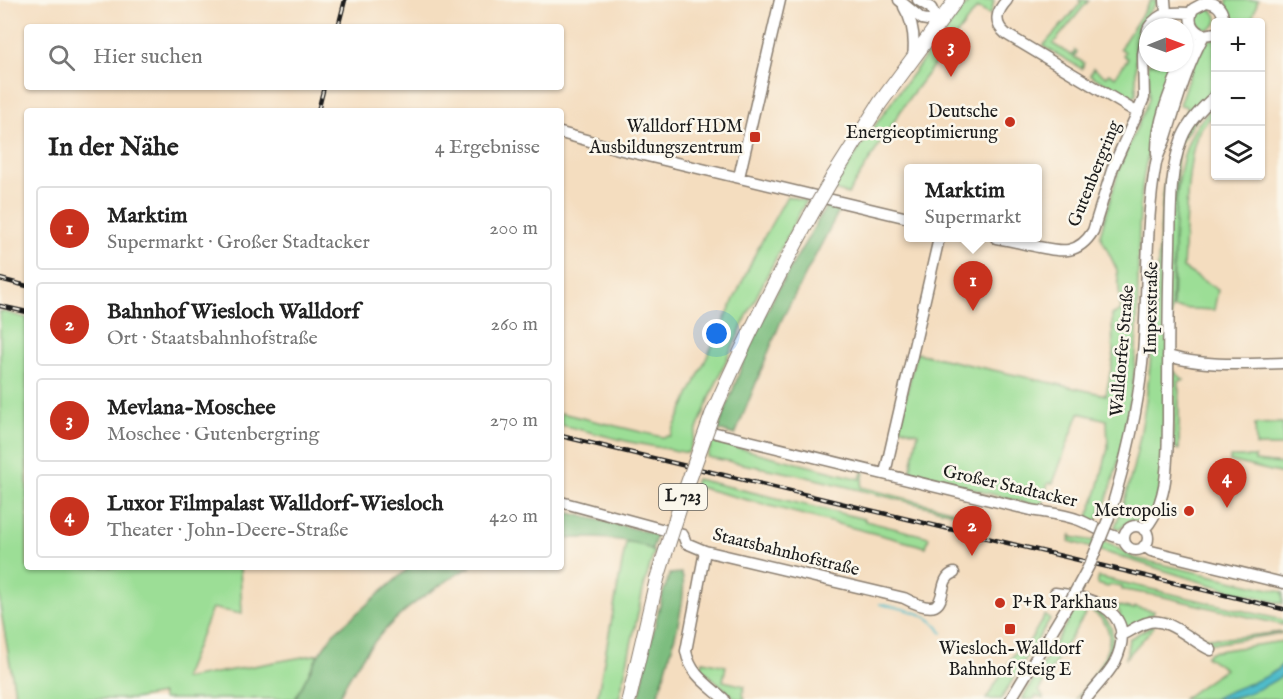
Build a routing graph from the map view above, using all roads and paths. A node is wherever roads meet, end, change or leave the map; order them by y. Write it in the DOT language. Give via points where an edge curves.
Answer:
graph roads {
  1 [pos="780,0"];
  2 [pos="918,0"];
  3 [pos="956,0"];
  4 [pos="1007,0"];
  5 [pos="1165,0"];
  6 [pos="900,1"];
  7 [pos="1216,2"];
  8 [pos="1166,13"];
  9 [pos="1191,13"];
  10 [pos="1156,18"];
  11 [pos="1223,18"];
  12 [pos="938,22"];
  13 [pos="1205,32"];
  14 [pos="1193,48"];
  15 [pos="913,58"];
  16 [pos="1143,72"];
  17 [pos="1179,72"];
  18 [pos="1211,100"];
  19 [pos="1138,112"];
  20 [pos="564,134"];
  21 [pos="1158,158"];
  22 [pos="739,177"];
  23 [pos="904,217"];
  24 [pos="938,242"];
  25 [pos="1018,242"];
  26 [pos="1168,357"];
  27 [pos="1283,363"];
  28 [pos="716,433"];
  29 [pos="885,473"];
  30 [pos="564,503"];
  31 [pos="1144,530"];
  32 [pos="1124,539"];
  33 [pos="1144,546"];
  34 [pos="705,551"];
  35 [pos="954,573"];
  36 [pos="1283,583"];
  37 [pos="1055,593"];
  38 [pos="1120,636"];
  39 [pos="1211,650"];
  40 [pos="629,699"];
  41 [pos="724,699"];
  42 [pos="1011,699"];
  43 [pos="1086,699"];
  1 -- 22 [label="street"];
  2 -- 12 [label="street" via="931,8"];
  3 -- 12 [label="main road, L 723"];
  4 -- 19 [label="street" via="996,16 1000,29"];
  5 -- 8 [label="street"];
  6 -- 12 [label="street" via="922,20"];
  6 -- 15 [label="street" via="912,27"];
  7 -- 9 [label="street" via="1201,3"];
  7 -- 11 [label="street"];
  8 -- 9 [label="street"];
  8 -- 10 [label="street, Gutenbergring"];
  9 -- 13 [label="street" via="1190,19"];
  12 -- 15 [label="main road, L 723"];
  13 -- 14 [label="street, Walldorfer Straße"];
  13 -- 21 [label="street, Walldorfer Straße"];
  15 -- 40 [label="main road, L 723, bridge" via="833,177 741,348 683,496 657,579"];
  16 -- 19 [label="street, Gutenbergring" via="1144,99"];
  17 -- 21 [label="street, Walldorfer Straße" via="1157,139"];
  18 -- 26 [label="street, Impexstraße" via="1188,126 1175,166"];
  19 -- 25 [label="street, Gutenbergring" via="1113,167 1093,231 1084,243 1072,250 1057,251"];
  20 -- 22 [label="street"];
  21 -- 42 [label="street, Walldorfer Straße, bridge" via="1150,218 1143,362 1126,461 1090,562"];
  22 -- 23 [label="street"];
  24 -- 29 [label="street"];
  26 -- 27 [label="street" via="1208,364"];
  26 -- 31 [label="street, Impexstraße" via="1166,477 1156,514"];
  28 -- 29 [label="street, Großer Stadtacker"];
  29 -- 32 [label="street, Großer Stadtacker" via="1031,510 1058,513"];
  30 -- 34 [label="street, Staatsbahnhofstraße" via="683,535 686,543"];
  31 -- 32 [label="street" via="1133,526"];
  31 -- 33 [label="street, Impexstraße"];
  32 -- 33 [label="street" via="1132,549"];
  33 -- 36 [label="street" via="1151,551"];
  34 -- 35 [label="street, Staatsbahnhofstraße" via="904,598 926,607 934,607 940,601 946,579"];
  34 -- 41 [label="street" via="686,651 695,674"];
  37 -- 38 [label="street" via="1086,598 1105,607 1117,622"];
  38 -- 39 [label="street" via="1157,621"];
  38 -- 43 [label="street" via="1114,663"];
}
